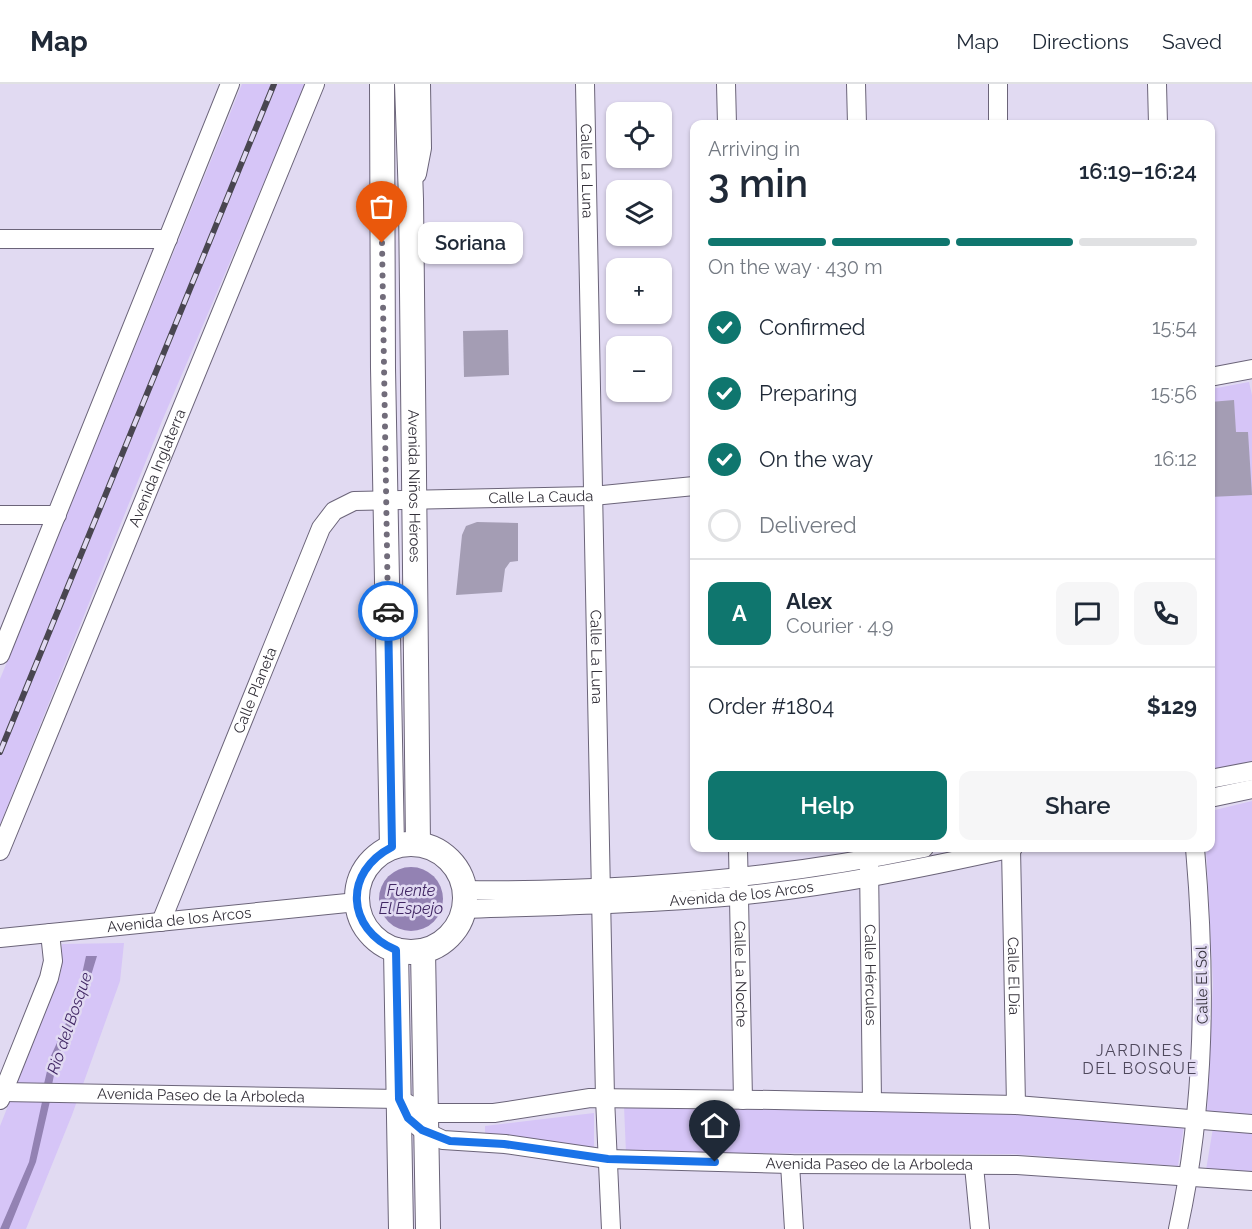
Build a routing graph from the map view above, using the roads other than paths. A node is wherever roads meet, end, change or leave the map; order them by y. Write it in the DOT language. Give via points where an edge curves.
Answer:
graph roads {
  1 [pos="230,84"];
  2 [pos="315,84"];
  3 [pos="372,84"];
  4 [pos="382,84"];
  5 [pos="407,84"];
  6 [pos="421,84"];
  7 [pos="585,84"];
  8 [pos="726,84"];
  9 [pos="856,84"];
  10 [pos="998,84"];
  11 [pos="1157,84"];
  12 [pos="727,120"];
  13 [pos="856,120"];
  14 [pos="998,120"];
  15 [pos="1158,120"];
  16 [pos="381,186"];
  17 [pos="411,199"];
  18 [pos="0,239"];
  19 [pos="168,239"];
  20 [pos="1252,370"];
  21 [pos="1215,376"];
  22 [pos="690,486"];
  23 [pos="593,495"];
  24 [pos="414,499"];
  25 [pos="387,500"];
  26 [pos="0,515"];
  27 [pos="57,515"];
  28 [pos="0,655"];
  29 [pos="1252,771"];
  30 [pos="1215,778"];
  31 [pos="1252,789"];
  32 [pos="1215,797"];
  33 [pos="418,844"];
  34 [pos="392,847"];
  35 [pos="0,851"];
  36 [pos="738,852"];
  37 [pos="907,852"];
  38 [pos="968,852"];
  39 [pos="1012,852"];
  40 [pos="1195,852"];
  41 [pos="869,861"];
  42 [pos="738,886"];
  43 [pos="601,896"];
  44 [pos="464,900"];
  45 [pos="357,902"];
  46 [pos="161,922"];
  47 [pos="50,933"];
  48 [pos="0,938"];
  49 [pos="396,950"];
  50 [pos="423,951"];
  51 [pos="2,1096"];
  52 [pos="605,1098"];
  53 [pos="399,1099"];
  54 [pos="743,1100"];
  55 [pos="873,1101"];
  56 [pos="1016,1105"];
  57 [pos="1197,1119"];
  58 [pos="426,1123"];
  59 [pos="1252,1124"];
  60 [pos="608,1159"];
  61 [pos="790,1164"];
  62 [pos="974,1166"];
  63 [pos="1189,1176"];
  64 [pos="1252,1181"];
  65 [pos="401,1229"];
  66 [pos="428,1229"];
  67 [pos="611,1229"];
  68 [pos="794,1229"];
  69 [pos="980,1229"];
  70 [pos="1178,1229"];
  1 -- 19 [label="street"];
  2 -- 35 [label="street, Avenida Inglaterra"];
  3 -- 16 [label="street" via="372,139"];
  4 -- 16 [label="main road, Avenida Niños Héroes"];
  5 -- 17 [label="main road, Avenida Niños Héroes"];
  6 -- 17 [label="street, Avenida Niños Héroes" via="422,148"];
  7 -- 23 [label="street, Calle La Luna"];
  8 -- 12 [label="street"];
  9 -- 13 [label="street"];
  10 -- 14 [label="street"];
  11 -- 15 [label="street"];
  16 -- 25 [label="main road, Avenida Niños Héroes"];
  17 -- 24 [label="main road, Avenida Niños Héroes"];
  18 -- 19 [label="street"];
  19 -- 27 [label="street"];
  20 -- 21 [label="street"];
  22 -- 23 [label="street, Calle La Cauda"];
  23 -- 24 [label="street, Calle La Cauda"];
  23 -- 43 [label="street, Calle La Luna"];
  24 -- 25 [label="street, Calle La Cauda"];
  24 -- 33 [label="main road, Avenida Niños Héroes"];
  25 -- 34 [label="main road, Avenida Niños Héroes"];
  25 -- 46 [label="street, Calle Planeta" via="343,505 321,528"];
  26 -- 27 [label="street"];
  27 -- 28 [label="street"];
  29 -- 30 [label="street"];
  31 -- 32 [label="street"];
  33 -- 34 [label="main road"];
  33 -- 44 [label="main road" via="439,851 451,862 460,875"];
  34 -- 45 [label="main road" via="380,853 366,869 357,888"];
  36 -- 42 [label="street, Calle La Noche"];
  37 -- 41 [label="street, Avenida de los Arcos"];
  38 -- 41 [label="street, Avenida de los Arcos"];
  39 -- 56 [label="street, Calle El Día"];
  40 -- 57 [label="street, Calle El Sol" via="1203,1045"];
  41 -- 42 [label="street, Avenida de los Arcos"];
  41 -- 55 [label="street, Calle Hércules"];
  42 -- 43 [label="street, Avenida de los Arcos"];
  42 -- 54 [label="street, Calle La Noche"];
  43 -- 44 [label="street, Avenida de los Arcos"];
  43 -- 52 [label="street, Calle La Luna"];
  44 -- 50 [label="main road" via="457,926 445,940"];
  45 -- 46 [label="street, Avenida de los Arcos"];
  45 -- 49 [label="main road" via="367,930"];
  46 -- 47 [label="street, Avenida de los Arcos"];
  47 -- 48 [label="street, Avenida de los Arcos"];
  47 -- 51 [label="street" via="52,970"];
  49 -- 50 [label="main road"];
  49 -- 53 [label="main road"];
  50 -- 58 [label="main road"];
  51 -- 53 [label="street, Avenida Paseo de la Arboleda"];
  52 -- 54 [label="street, Avenida Paseo de la Arboleda"];
  52 -- 58 [label="street, Avenida Paseo de la Arboleda" via="552,1102"];
  52 -- 60 [label="street, Calle La Luna"];
  53 -- 58 [label="street, Avenida Paseo de la Arboleda"];
  53 -- 65 [label="main road"];
  54 -- 55 [label="street, Avenida Paseo de la Arboleda"];
  55 -- 56 [label="street, Avenida Paseo de la Arboleda"];
  56 -- 57 [label="street, Avenida Paseo de la Arboleda"];
  57 -- 59 [label="street, Avenida Paseo de la Arboleda"];
  57 -- 63 [label="street, Calle El Sol"];
  58 -- 60 [label="street, Avenida Paseo de la Arboleda" via="450,1141 504,1144"];
  58 -- 66 [label="main road"];
  60 -- 61 [label="street, Avenida Paseo de la Arboleda"];
  60 -- 67 [label="street, Calle La Luna"];
  61 -- 62 [label="street, Avenida Paseo de la Arboleda"];
  61 -- 68 [label="street"];
  62 -- 63 [label="street, Avenida Paseo de la Arboleda"];
  62 -- 69 [label="street"];
  63 -- 64 [label="street, Avenida Paseo de la Arboleda"];
  63 -- 70 [label="street, Calle El Sol"];
}
